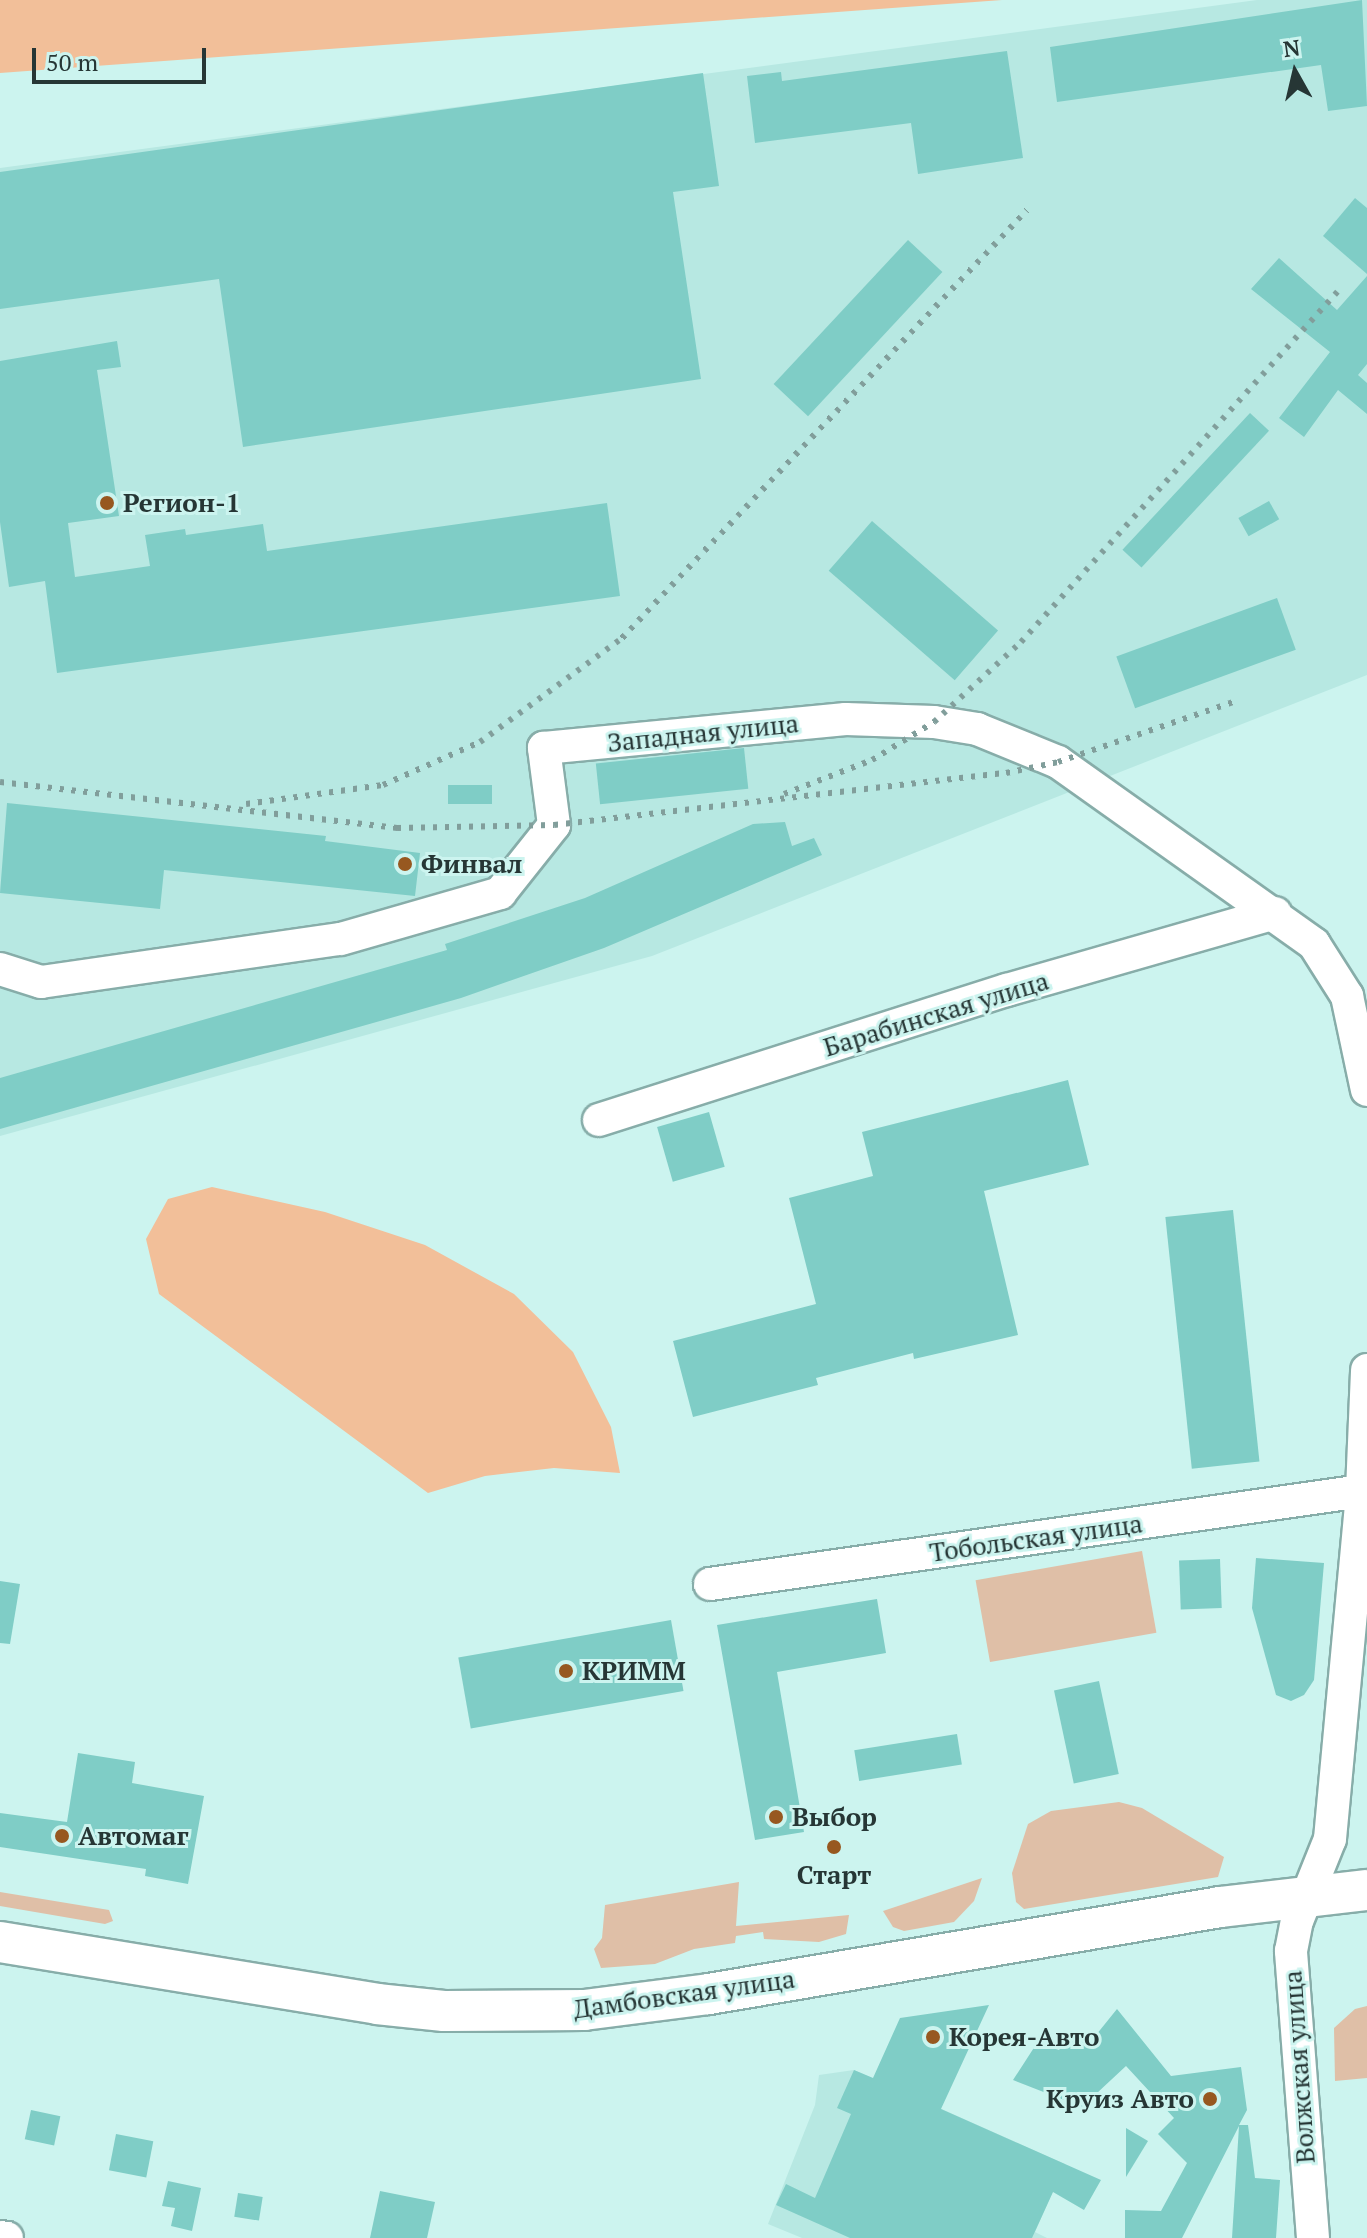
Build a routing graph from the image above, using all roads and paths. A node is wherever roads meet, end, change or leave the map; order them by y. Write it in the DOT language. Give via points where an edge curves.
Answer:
graph roads {
  1 [pos="1275,913"];
  2 [pos="0,969"];
  3 [pos="1367,1090"];
  4 [pos="599,1120"];
  5 [pos="1367,1370"];
  6 [pos="1362,1491"];
  7 [pos="710,1584"];
  8 [pos="1367,1890"];
  9 [pos="1305,1897"];
  10 [pos="0,1921"];
  11 [pos="0,1942"];
  12 [pos="86,1958"];
  13 [pos="0,1964"];
  14 [pos="0,2237"];
  15 [pos="7,2238"];
  16 [pos="1313,2238"];
  1 -- 2 [label="street, Западная улица" via="1058,762 977,729 846,719 544,748 554,825 500,893 341,939 41,982"];
  1 -- 3 [label="street, Западная улица" via="1314,944 1332,968 1360,1039"];
  1 -- 4 [label="street, Барабинская улица" via="1007,990"];
  5 -- 6 [label="street"];
  6 -- 7 [label="street, Тобольская улица"];
  6 -- 9 [label="street" via="1330,1839"];
  8 -- 9 [label="main road, Дамбовская улица"];
  9 -- 12 [label="main road, Дамбовская улица" via="584,2010 417,2008"];
  9 -- 16 [label="street, Волжская улица" via="1291,1967"];
  10 -- 12 [label="main road"];
  11 -- 12 [label="main road, Дамбовская улица"];
  12 -- 13 [label="main road"];
  14 -- 15 [label="street"];
}
